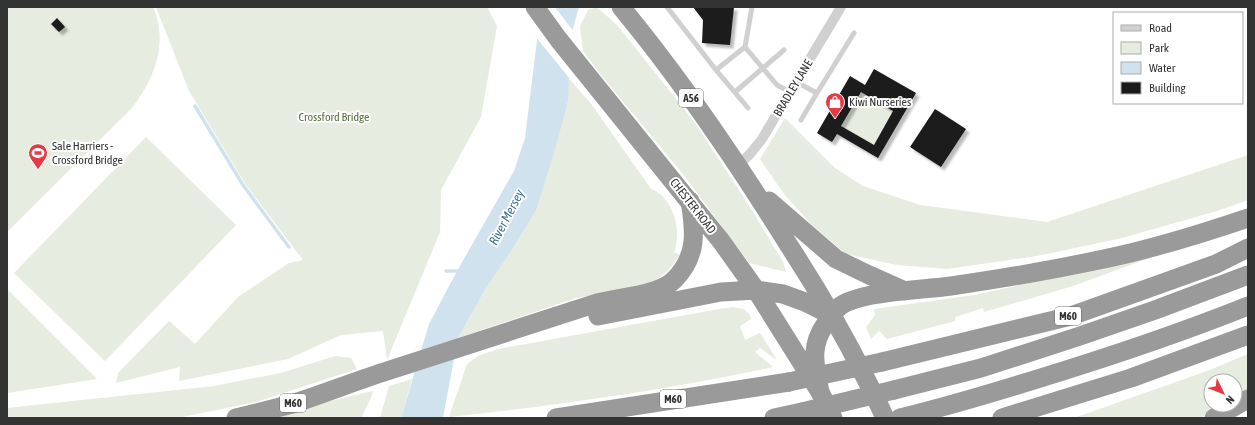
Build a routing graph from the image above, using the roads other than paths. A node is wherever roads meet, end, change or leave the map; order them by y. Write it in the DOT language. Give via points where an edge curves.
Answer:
graph roads {
  1 [pos="535,7"];
  2 [pos="667,7"];
  3 [pos="752,7"];
  4 [pos="841,7"];
  5 [pos="624,10"];
  6 [pos="854,33"];
  7 [pos="745,47"];
  8 [pos="784,50"];
  9 [pos="762,68"];
  10 [pos="716,70"];
  11 [pos="796,82"];
  12 [pos="735,92"];
  13 [pos="790,92"];
  14 [pos="817,93"];
  15 [pos="748,108"];
  16 [pos="801,120"];
  17 [pos="738,165"];
  18 [pos="752,185"];
  19 [pos="690,201"];
  20 [pos="1248,218"];
  21 [pos="1248,248"];
  22 [pos="1248,275"];
  23 [pos="756,290"];
  24 [pos="906,291"];
  25 [pos="1248,306"];
  26 [pos="831,315"];
  27 [pos="514,331"];
  28 [pos="1248,335"];
  29 [pos="820,392"];
  30 [pos="1248,398"];
  31 [pos="903,417"];
  32 [pos="236,418"];
  33 [pos="556,418"];
  34 [pos="774,418"];
  35 [pos="833,418"];
  36 [pos="885,418"];
  37 [pos="1002,418"];
  38 [pos="1214,418"];
  1 -- 19 [label="highway, CHESTER ROAD"];
  2 -- 10 [label="lane"];
  3 -- 7 [label="lane"];
  4 -- 11 [label="street, BRADLEY LANE"];
  5 -- 17 [label="highway, A56" via="684,88"];
  6 -- 14 [label="lane"];
  7 -- 9 [label="lane"];
  7 -- 10 [label="lane"];
  8 -- 9 [label="lane"];
  9 -- 12 [label="lane"];
  9 -- 13 [label="lane" via="777,85"];
  10 -- 12 [label="lane"];
  11 -- 13 [label="street, BRADLEY LANE"];
  11 -- 14 [label="lane"];
  12 -- 15 [label="lane"];
  13 -- 17 [label="street, BRADLEY LANE" via="762,139"];
  14 -- 16 [label="lane"];
  17 -- 18 [label="highway, A56"];
  18 -- 24 [label="highway" via="841,262"];
  18 -- 26 [label="highway, A56"];
  19 -- 23 [label="highway, CHESTER ROAD"];
  19 -- 27 [label="highway, M60" via="694,241 688,261 674,280 662,288 598,303"];
  20 -- 24 [label="highway" via="1151,248 1095,261"];
  21 -- 33 [label="highway, M60, bridge" via="1216,264 1071,316 789,382"];
  22 -- 34 [label="highway, M60, bridge" via="1156,310 981,368"];
  23 -- 26 [label="highway" via="783,294"];
  23 -- 27 [label="highway, M60" via="721,292"];
  23 -- 29 [label="highway, CHESTER ROAD"];
  24 -- 26 [label="highway" via="860,297 839,306"];
  25 -- 31 [label="highway" via="1085,364"];
  26 -- 29 [label="highway" via="816,340 815,360"];
  26 -- 36 [label="highway, A56"];
  27 -- 32 [label="highway, M60" via="291,404"];
  28 -- 37 [label="highway" via="1131,378"];
  29 -- 35 [label="highway, CHESTER ROAD"];
  30 -- 38 [label="highway"];
}
